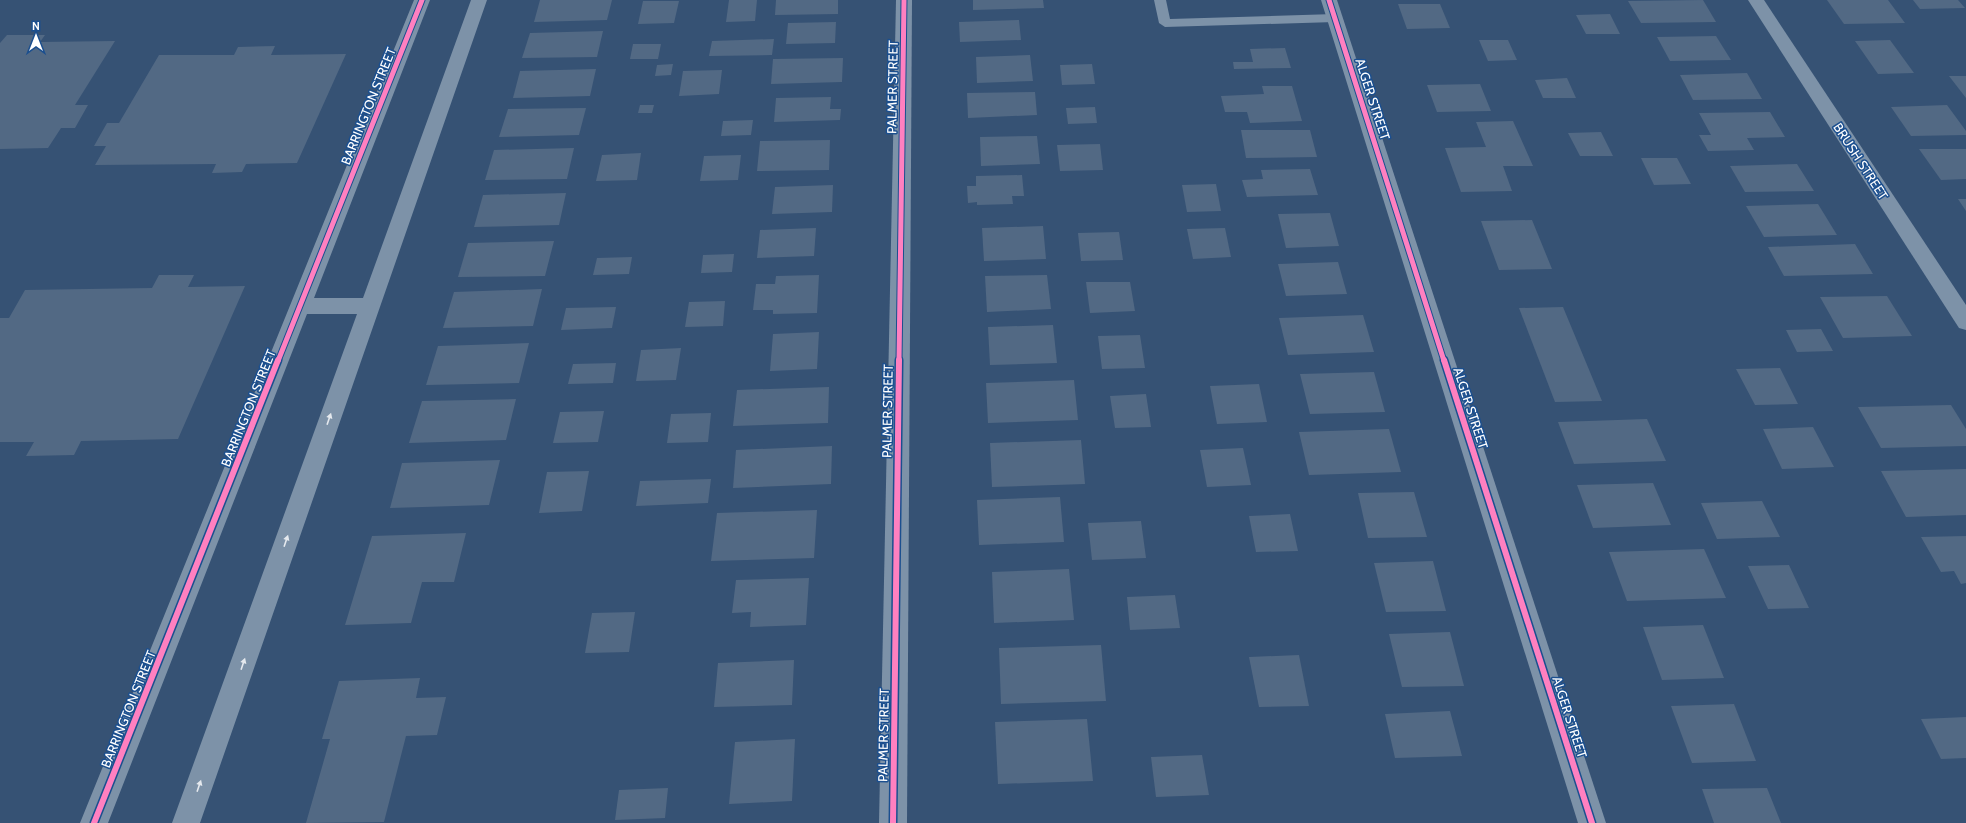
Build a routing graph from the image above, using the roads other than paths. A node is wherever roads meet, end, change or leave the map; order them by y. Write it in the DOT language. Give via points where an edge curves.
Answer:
graph roads {
  1 [pos="422,0"];
  2 [pos="479,0"];
  3 [pos="904,0"];
  4 [pos="1160,0"];
  5 [pos="1756,0"];
  6 [pos="1332,9"];
  7 [pos="300,306"];
  8 [pos="369,306"];
  9 [pos="1966,322"];
  10 [pos="94,823"];
  11 [pos="186,823"];
  12 [pos="893,823"];
  13 [pos="1592,823"];
  1 -- 7 [label="street, BARRINGTON STREET"];
  2 -- 8 [label="street"];
  3 -- 12 [label="street, PALMER STREET"];
  4 -- 6 [label="lane" via="1165,24"];
  5 -- 9 [label="street, BRUSH STREET"];
  6 -- 13 [label="street, ALGER STREET"];
  7 -- 8 [label="street"];
  7 -- 10 [label="street, BARRINGTON STREET"];
  11 -- 8 [label="street, one-way"];
}
